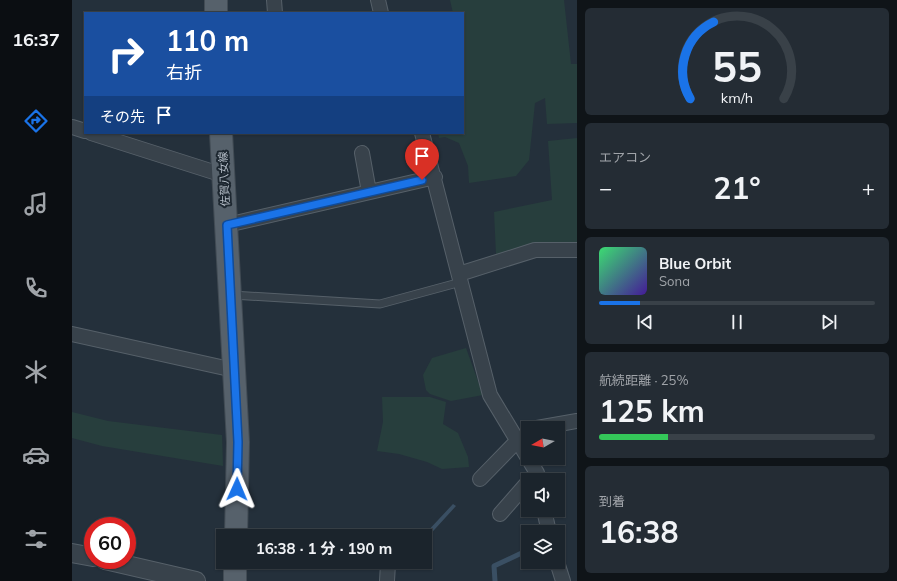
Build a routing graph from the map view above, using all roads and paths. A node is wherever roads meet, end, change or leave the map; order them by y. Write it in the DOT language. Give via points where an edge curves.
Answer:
graph roads {
  1 [pos="274,0"];
  2 [pos="378,0"];
  3 [pos="275,12"];
  4 [pos="381,12"];
  5 [pos="72,127"];
  6 [pos="84,131"];
  7 [pos="94,134"];
  8 [pos="221,134"];
  9 [pos="422,134"];
  10 [pos="362,153"];
  11 [pos="223,176"];
  12 [pos="435,177"];
  13 [pos="369,192"];
  14 [pos="227,225"];
  15 [pos="577,250"];
  16 [pos="460,278"];
  17 [pos="230,294"];
  18 [pos="72,334"];
  19 [pos="234,370"];
  20 [pos="577,421"];
  21 [pos="565,423"];
  22 [pos="521,433"];
  23 [pos="515,436"];
  24 [pos="530,473"];
  25 [pos="480,479"];
  26 [pos="521,492"];
  27 [pos="500,514"];
  28 [pos="236,529"];
  29 [pos="72,552"];
  30 [pos="84,555"];
  31 [pos="136,567"];
  32 [pos="235,569"];
  33 [pos="388,569"];
  34 [pos="559,569"];
  35 [pos="196,581"];
  36 [pos="235,581"];
  37 [pos="387,581"];
  38 [pos="563,581"];
  1 -- 3 [label="street"];
  2 -- 4 [label="street"];
  5 -- 6 [label="street"];
  7 -- 11 [label="street"];
  8 -- 11 [label="main road, 佐賀八女線"];
  9 -- 12 [label="street"];
  10 -- 13 [label="street"];
  11 -- 14 [label="main road, 佐賀八女線"];
  12 -- 13 [label="street"];
  12 -- 16 [label="street"];
  13 -- 14 [label="street"];
  14 -- 17 [label="main road, 佐賀八女線"];
  15 -- 16 [label="street" via="535,250"];
  16 -- 17 [label="lane" via="380,304"];
  16 -- 23 [label="street" via="490,395"];
  17 -- 19 [label="main road, 佐賀八女線"];
  18 -- 19 [label="street"];
  19 -- 28 [label="main road, 佐賀八女線" via="238,442"];
  20 -- 21 [label="street"];
  22 -- 23 [label="street"];
  23 -- 24 [label="street"];
  23 -- 25 [label="street"];
  26 -- 27 [label="street"];
  29 -- 30 [label="street"];
  31 -- 35 [label="street"];
  32 -- 36 [label="main road"];
  33 -- 37 [label="street"];
  34 -- 38 [label="street"];
}
